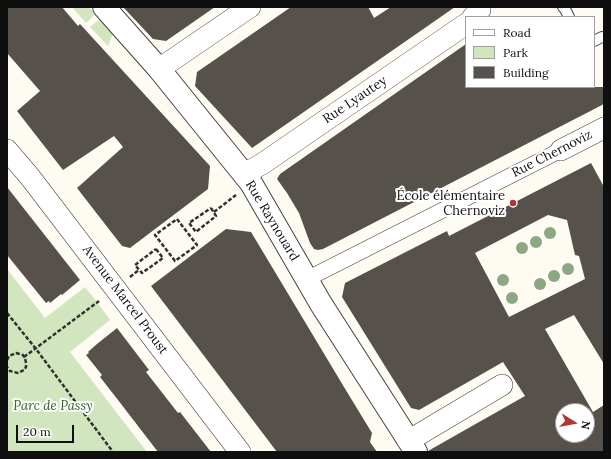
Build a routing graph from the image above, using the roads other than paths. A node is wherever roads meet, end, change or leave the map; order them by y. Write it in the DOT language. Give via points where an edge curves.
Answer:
graph roads {
  1 [pos="104,7"];
  2 [pos="250,7"];
  3 [pos="465,21"];
  4 [pos="159,69"];
  5 [pos="604,128"];
  6 [pos="7,150"];
  7 [pos="560,150"];
  8 [pos="248,179"];
  9 [pos="307,279"];
  10 [pos="502,385"];
  11 [pos="412,446"];
  12 [pos="240,452"];
  1 -- 4 [label="street, Rue Raynouard"];
  2 -- 4 [label="street"];
  3 -- 8 [label="street, Rue Lyautey" via="262,164"];
  4 -- 8 [label="street, Rue Raynouard"];
  5 -- 7 [label="street, Rue Chernoviz"];
  6 -- 12 [label="street, Avenue Marcel Proust"];
  7 -- 9 [label="street, Rue Chernoviz"];
  8 -- 9 [label="street, Rue Raynouard"];
  9 -- 11 [label="street, Rue Raynouard"];
  10 -- 11 [label="street"];
}
